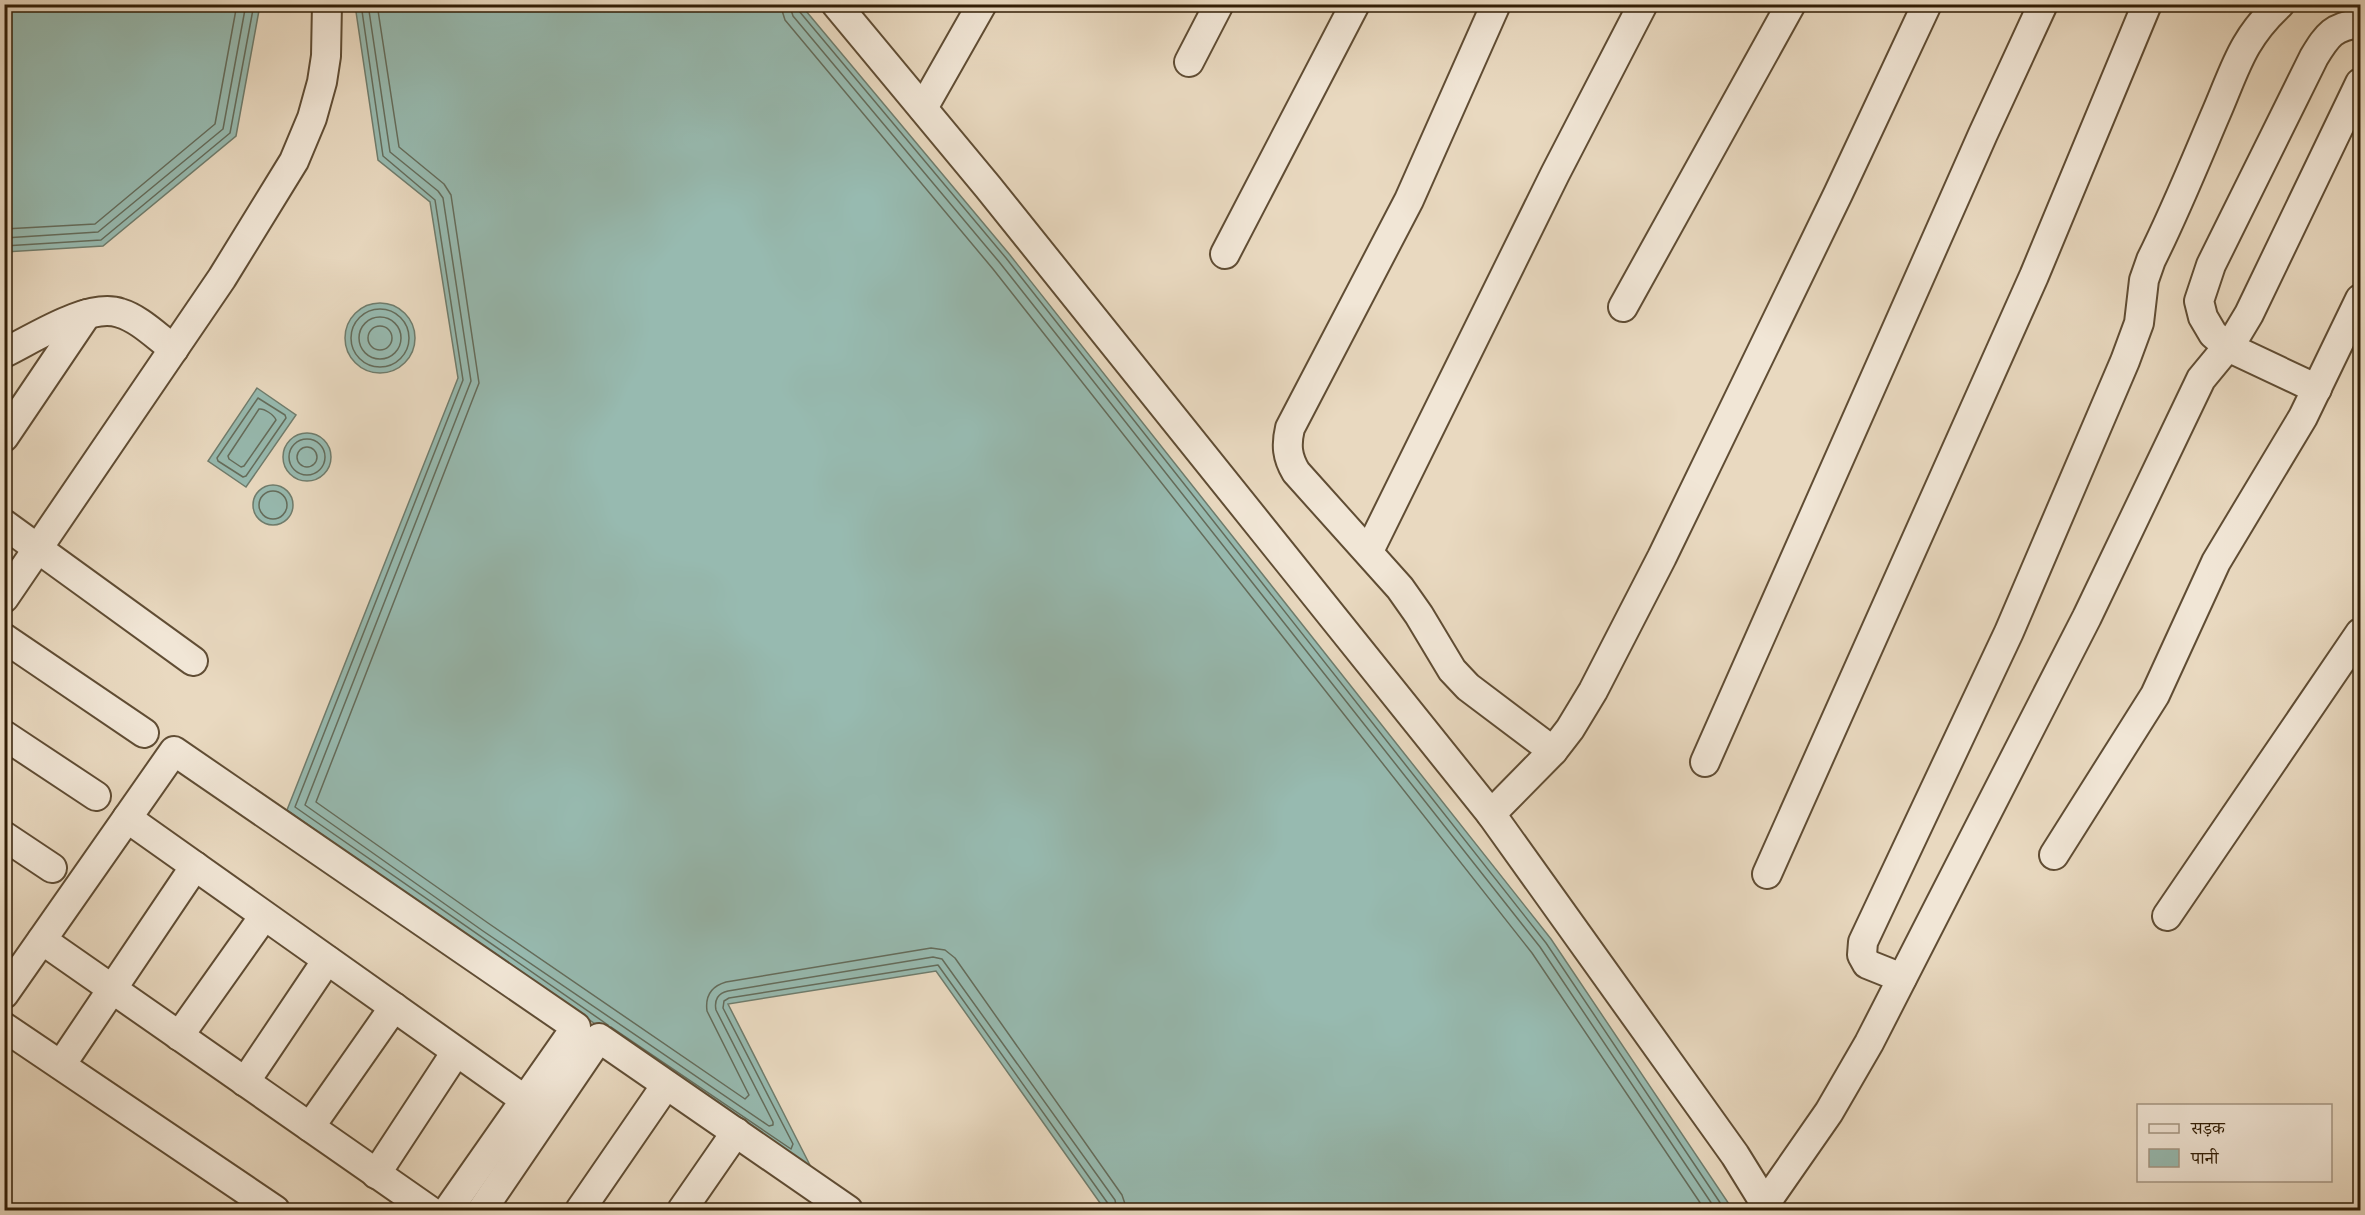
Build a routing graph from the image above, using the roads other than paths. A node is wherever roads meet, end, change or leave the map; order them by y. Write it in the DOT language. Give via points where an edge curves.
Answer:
graph roads {
  1 [pos="327,4"];
  2 [pos="836,4"];
  3 [pos="982,4"];
  4 [pos="1219,4"];
  5 [pos="1355,4"];
  6 [pos="1496,4"];
  7 [pos="1643,4"];
  8 [pos="1791,4"];
  9 [pos="1927,4"];
  10 [pos="2043,4"];
  11 [pos="2147,4"];
  12 [pos="2280,4"];
  13 [pos="2361,23"];
  14 [pos="1189,62"];
  15 [pos="2361,83"];
  16 [pos="923,108"];
  17 [pos="1225,254"];
  18 [pos="2361,299"];
  19 [pos="1623,307"];
  20 [pos="87,314"];
  21 [pos="2228,347"];
  22 [pos="174,350"];
  23 [pos="4,353"];
  24 [pos="2317,389"];
  25 [pos="4,437"];
  26 [pos="4,524"];
  27 [pos="39,548"];
  28 [pos="1369,551"];
  29 [pos="4,598"];
  30 [pos="2361,633"];
  31 [pos="4,638"];
  32 [pos="193,661"];
  33 [pos="144,733"];
  34 [pos="4,735"];
  35 [pos="1553,751"];
  36 [pos="1705,762"];
  37 [pos="96,796"];
  38 [pos="1491,814"];
  39 [pos="127,818"];
  40 [pos="4,836"];
  41 [pos="2054,855"];
  42 [pos="195,866"];
  43 [pos="52,868"];
  44 [pos="1767,874"];
  45 [pos="264,916"];
  46 [pos="2167,916"];
  47 [pos="42,940"];
  48 [pos="327,960"];
  49 [pos="1902,978"];
  50 [pos="112,989"];
  51 [pos="4,994"];
  52 [pos="393,1007"];
  53 [pos="4,1027"];
  54 [pos="179,1036"];
  55 [pos="456,1052"];
  56 [pos="61,1065"];
  57 [pos="245,1082"];
  58 [pos="666,1085"];
  59 [pos="525,1100"];
  60 [pos="310,1127"];
  61 [pos="736,1132"];
  62 [pos="376,1174"];
  63 [pos="1767,1207"];
  64 [pos="689,1208"];
  65 [pos="275,1210"];
  66 [pos="429,1210"];
  67 [pos="448,1210"];
  68 [pos="482,1210"];
  69 [pos="580,1210"];
  70 [pos="848,1210"];
  1 -- 22 [label="street" via="322,82 294,160"];
  2 -- 16 [label="street"];
  3 -- 16 [label="street"];
  4 -- 14 [label="street"];
  5 -- 17 [label="street"];
  6 -- 28 [label="street" via="1409,200 1287,439 1289,460 1296,472"];
  7 -- 28 [label="street"];
  8 -- 19 [label="street"];
  9 -- 35 [label="street" via="1662,557 1593,691"];
  10 -- 36 [label="street"];
  11 -- 44 [label="street" via="2034,276"];
  12 -- 49 [label="street" via="2255,29 2234,68 2151,260 2144,280 2139,323 2125,362 2009,632 1863,942 1862,955 1867,964"];
  13 -- 21 [label="street" via="2338,28 2325,39 2211,265 2201,291 2201,311 2213,334"];
  15 -- 21 [label="street" via="2257,299"];
  16 -- 38 [label="street"];
  18 -- 24 [label="street"];
  20 -- 22 [label="street" via="110,310 121,313"];
  20 -- 23 [label="street"];
  20 -- 25 [label="street"];
  21 -- 24 [label="street"];
  21 -- 49 [label="street" via="2201,379 2087,617"];
  22 -- 27 [label="street"];
  24 -- 41 [label="street" via="2216,562 2155,695"];
  26 -- 27 [label="street"];
  27 -- 29 [label="street"];
  27 -- 32 [label="street"];
  28 -- 35 [label="street" via="1400,588 1452,670 1468,687"];
  30 -- 46 [label="street"];
  31 -- 33 [label="street"];
  34 -- 37 [label="street"];
  35 -- 38 [label="street"];
  38 -- 63 [label="street" via="1735,1155"];
  39 -- 42 [label="street"];
  39 -- 47 [label="street"];
  39 -- 59 [label="street" via="174,751 576,1027"];
  40 -- 43 [label="street"];
  42 -- 45 [label="street"];
  42 -- 50 [label="street"];
  45 -- 48 [label="street"];
  45 -- 54 [label="street"];
  47 -- 50 [label="street"];
  47 -- 51 [label="street"];
  48 -- 52 [label="street"];
  48 -- 57 [label="street"];
  49 -- 63 [label="street" via="1829,1112"];
  50 -- 54 [label="street"];
  50 -- 56 [label="street"];
  52 -- 55 [label="street"];
  52 -- 60 [label="street"];
  53 -- 56 [label="street"];
  54 -- 57 [label="street"];
  55 -- 59 [label="street"];
  55 -- 62 [label="street"];
  56 -- 65 [label="street"];
  57 -- 60 [label="street"];
  58 -- 61 [label="street"];
  58 -- 68 [label="street" via="599,1038"];
  58 -- 69 [label="street"];
  59 -- 67 [label="street"];
  60 -- 62 [label="street"];
  61 -- 64 [label="street"];
  61 -- 70 [label="street"];
  62 -- 66 [label="street"];
}
